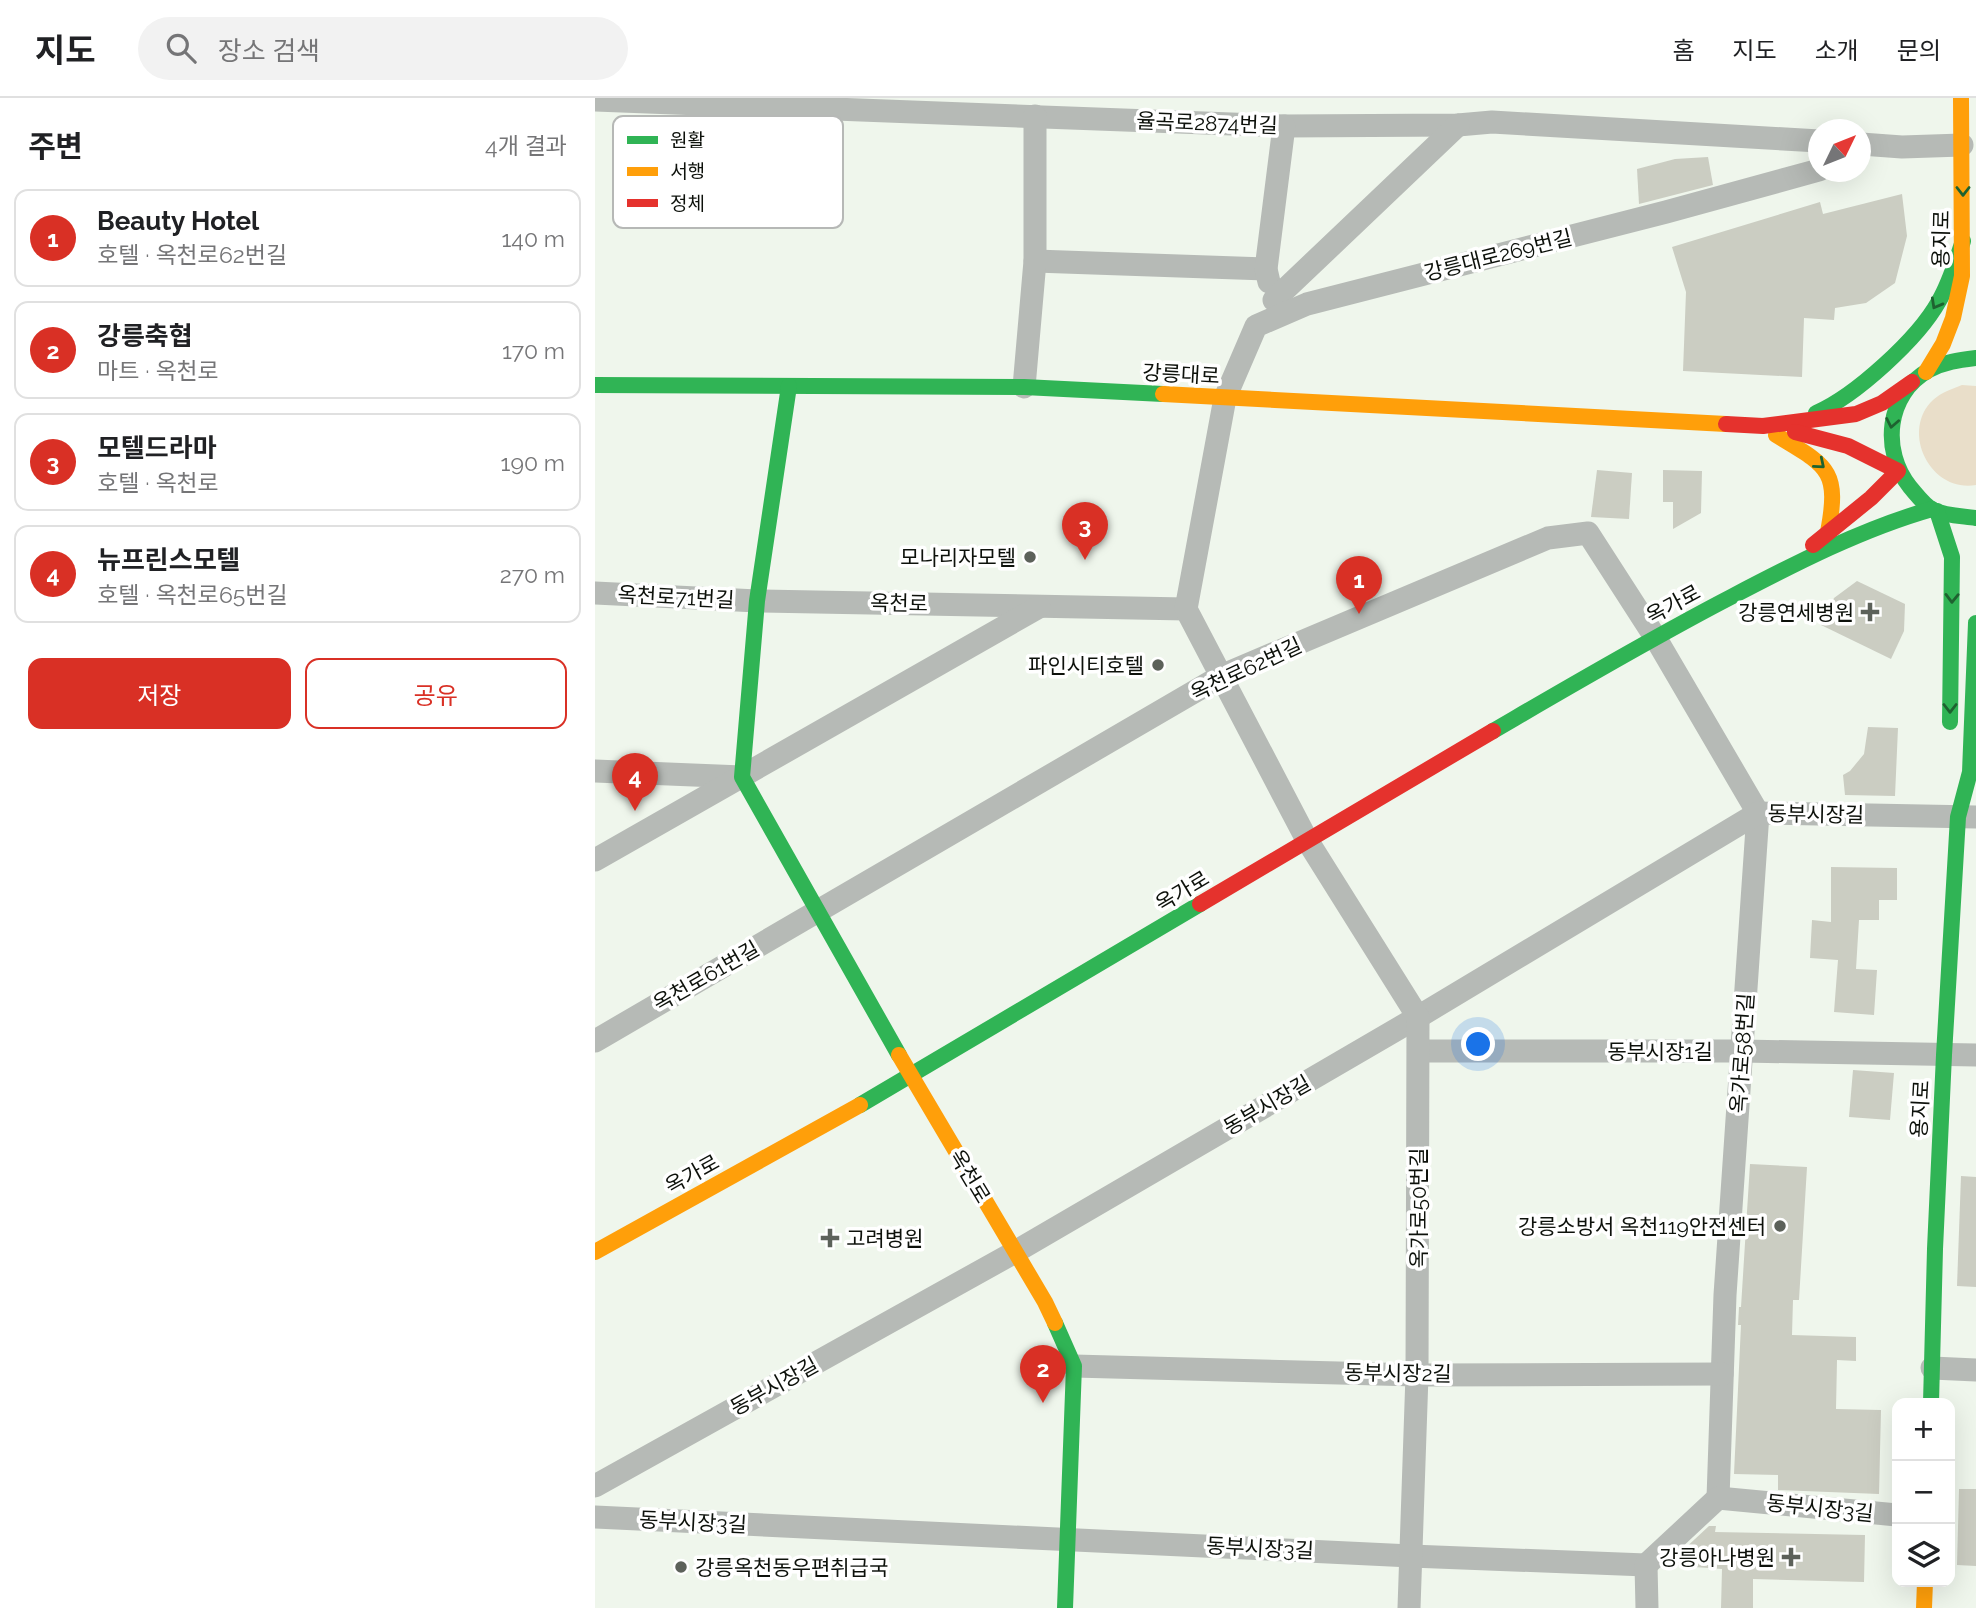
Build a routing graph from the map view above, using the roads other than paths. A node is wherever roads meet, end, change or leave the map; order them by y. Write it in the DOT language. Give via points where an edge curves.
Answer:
graph roads {
  1 [pos="1961,98"];
  2 [pos="595,100"];
  3 [pos="794,103"];
  4 [pos="1035,116"];
  5 [pos="1458,125"];
  6 [pos="1284,126"];
  7 [pos="1808,141"];
  8 [pos="1871,145"];
  9 [pos="1962,145"];
  10 [pos="1902,146"];
  11 [pos="1871,155"];
  12 [pos="1808,173"];
  13 [pos="1963,241"];
  14 [pos="1035,261"];
  15 [pos="1266,269"];
  16 [pos="1274,300"];
  17 [pos="1256,326"];
  18 [pos="1976,358"];
  19 [pos="1926,372"];
  20 [pos="1912,382"];
  21 [pos="595,385"];
  22 [pos="789,386"];
  23 [pos="1024,387"];
  24 [pos="1226,398"];
  25 [pos="1763,426"];
  26 [pos="1898,471"];
  27 [pos="1934,510"];
  28 [pos="1976,518"];
  29 [pos="1872,531"];
  30 [pos="1828,532"];
  31 [pos="1952,557"];
  32 [pos="1791,565"];
  33 [pos="595,593"];
  34 [pos="757,601"];
  35 [pos="1041,606"];
  36 [pos="1186,609"];
  37 [pos="1976,624"];
  38 [pos="1655,637"];
  39 [pos="1223,675"];
  40 [pos="1950,742"];
  41 [pos="595,771"];
  42 [pos="742,777"];
  43 [pos="1952,780"];
  44 [pos="1758,813"];
  45 [pos="1967,817"];
  46 [pos="1307,840"];
  47 [pos="595,860"];
  48 [pos="818,912"];
  49 [pos="1418,1017"];
  50 [pos="595,1041"];
  51 [pos="1419,1051"];
  52 [pos="1742,1051"];
  53 [pos="1944,1055"];
  54 [pos="1976,1055"];
  55 [pos="911,1077"];
  56 [pos="595,1252"];
  57 [pos="1016,1252"];
  58 [pos="1074,1366"];
  59 [pos="1932,1368"];
  60 [pos="1976,1370"];
  61 [pos="1417,1374"];
  62 [pos="1722,1374"];
  63 [pos="1931,1398"];
  64 [pos="595,1486"];
  65 [pos="1718,1498"];
  66 [pos="1892,1515"];
  67 [pos="595,1517"];
  68 [pos="1067,1538"];
  69 [pos="1411,1556"];
  70 [pos="1646,1565"];
  71 [pos="1925,1587"];
  72 [pos="1065,1608"];
  73 [pos="1409,1608"];
  74 [pos="1647,1608"];
  75 [pos="1924,1608"];
  1 -- 9 [label="street, 용지로"];
  2 -- 3 [label="street, 율곡로2874번길"];
  3 -- 4 [label="street, 율곡로2874번길"];
  4 -- 6 [label="street, 율곡로2874번길"];
  4 -- 14 [label="street"];
  5 -- 6 [label="street, 율곡로2874번길"];
  5 -- 7 [label="street, 율곡로2874번길" via="1492,122"];
  5 -- 16 [label="street"];
  6 -- 15 [label="street"];
  8 -- 10 [label="street"];
  9 -- 10 [label="street"];
  9 -- 13 [label="street, 용지로, one-way"];
  10 -- 11 [label="street"];
  12 -- 17 [label="street, 강릉대로269번길" via="1307,304"];
  13 -- 19 [label="street, 용지로" via="1954,317"];
  13 -- 25 [label="street, one-way" via="1933,311 1848,396 1825,411"];
  14 -- 15 [label="street"];
  14 -- 23 [label="street"];
  15 -- 16 [label="street"];
  16 -- 17 [label="street"];
  17 -- 24 [label="street"];
  18 -- 19 [label="street" via="1960,358"];
  19 -- 20 [label="street"];
  20 -- 25 [label="street" via="1856,415"];
  20 -- 26 [label="street, one-way" via="1896,405 1890,432"];
  21 -- 22 [label="street, 강릉대로"];
  22 -- 23 [label="street, 강릉대로"];
  22 -- 34 [label="street"];
  23 -- 24 [label="street, 강릉대로"];
  24 -- 25 [label="street, 강릉대로"];
  24 -- 36 [label="street"];
  25 -- 26 [label="street" via="1829,438"];
  25 -- 30 [label="street, one-way" via="1828,471 1835,489"];
  26 -- 27 [label="street" via="1905,484"];
  26 -- 30 [label="street"];
  27 -- 28 [label="street"];
  27 -- 29 [label="street" via="1907,515"];
  27 -- 31 [label="street"];
  29 -- 31 [label="street" via="1902,525 1925,531"];
  29 -- 32 [label="street"];
  30 -- 32 [label="street"];
  31 -- 40 [label="street, one-way"];
  32 -- 38 [label="street, 옥가로"];
  33 -- 34 [label="street, 옥천로71번길"];
  34 -- 35 [label="street, 옥천로"];
  34 -- 42 [label="street"];
  35 -- 36 [label="street, 옥천로"];
  35 -- 42 [label="street"];
  36 -- 39 [label="street"];
  37 -- 45 [label="street, 용지로"];
  38 -- 39 [label="street, 옥천로62번길" via="1588,533 1548,538"];
  38 -- 44 [label="street"];
  38 -- 46 [label="street, 옥가로"];
  39 -- 46 [label="street"];
  39 -- 48 [label="street, 옥천로62번길"];
  41 -- 42 [label="street"];
  42 -- 47 [label="street"];
  42 -- 48 [label="street, 옥천로"];
  43 -- 45 [label="street, 용지로"];
  44 -- 45 [label="street, 동부시장길"];
  44 -- 49 [label="street, 동부시장길"];
  44 -- 52 [label="street, 옥가로58번길"];
  45 -- 53 [label="street, 용지로"];
  46 -- 49 [label="street"];
  46 -- 55 [label="street, 옥가로"];
  48 -- 50 [label="street, 옥천로61번길"];
  48 -- 55 [label="street, 옥천로"];
  49 -- 51 [label="street, 옥가로50번길"];
  49 -- 57 [label="street, 동부시장길"];
  51 -- 52 [label="street, 동부시장1길"];
  51 -- 61 [label="street, 옥가로50번길"];
  52 -- 53 [label="street, 동부시장1길"];
  52 -- 62 [label="street, 옥가로58번길"];
  53 -- 54 [label="street, 동부시장1길"];
  53 -- 59 [label="street, 용지로"];
  55 -- 56 [label="street, 옥가로"];
  55 -- 57 [label="street, 옥천로"];
  57 -- 58 [label="street, 옥천로"];
  57 -- 64 [label="street, 동부시장길"];
  58 -- 61 [label="street, 동부시장2길"];
  58 -- 68 [label="street, 옥천로"];
  59 -- 60 [label="street"];
  59 -- 63 [label="street, 용지로"];
  61 -- 62 [label="street, 동부시장2길"];
  61 -- 69 [label="street, 옥가로50번길"];
  62 -- 65 [label="street, 옥가로58번길"];
  65 -- 66 [label="street, 동부시장3길"];
  65 -- 70 [label="street"];
  67 -- 68 [label="street, 동부시장3길"];
  68 -- 69 [label="street, 동부시장3길"];
  68 -- 72 [label="street, 옥천로"];
  69 -- 70 [label="street, 동부시장3길"];
  69 -- 73 [label="street, 옥가로50번길"];
  70 -- 74 [label="street"];
  71 -- 75 [label="street"];
}
